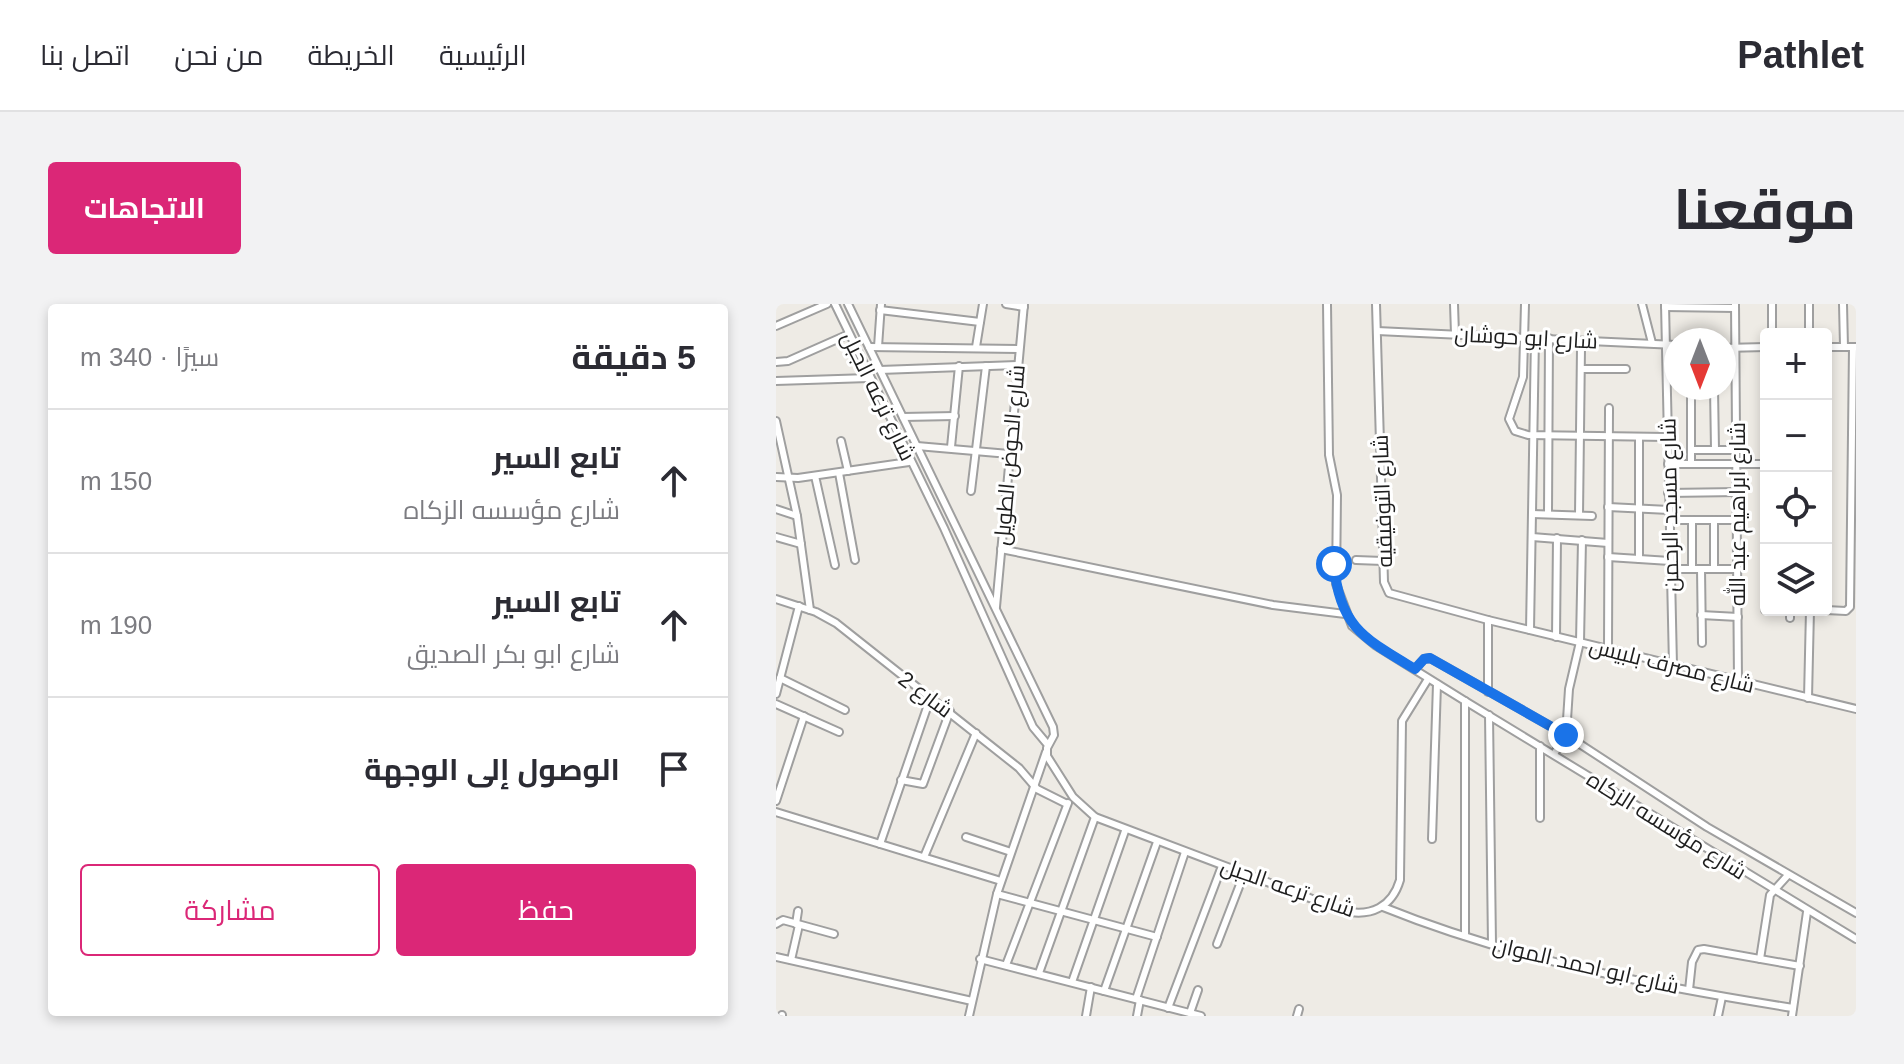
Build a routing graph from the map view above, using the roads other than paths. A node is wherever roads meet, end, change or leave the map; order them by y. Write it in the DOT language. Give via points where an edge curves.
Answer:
graph roads {
  1 [pos="827,304"];
  2 [pos="835,304"];
  3 [pos="848,304"];
  4 [pos="983,304"];
  5 [pos="1006,304"];
  6 [pos="1327,304"];
  7 [pos="1376,304"];
  8 [pos="1454,304"];
  9 [pos="1525,304"];
  10 [pos="1642,304"];
  11 [pos="1772,304"];
  12 [pos="1809,304"];
  13 [pos="1843,304"];
  14 [pos="1024,306"];
  15 [pos="1665,306"];
  16 [pos="1735,306"];
  17 [pos="881,307"];
  18 [pos="980,322"];
  19 [pos="776,326"];
  20 [pos="1666,328"];
  21 [pos="1736,328"];
  22 [pos="1772,328"];
  23 [pos="1809,328"];
  24 [pos="1377,331"];
  25 [pos="849,334"];
  26 [pos="1455,334"];
  27 [pos="1525,337"];
  28 [pos="1535,337"];
  29 [pos="1549,338"];
  30 [pos="1652,343"];
  31 [pos="1664,344"];
  32 [pos="869,347"];
  33 [pos="878,347"];
  34 [pos="976,347"];
  35 [pos="1760,347"];
  36 [pos="1832,347"];
  37 [pos="1844,347"];
  38 [pos="1855,347"];
  39 [pos="1581,348"];
  40 [pos="1736,348"];
  41 [pos="1019,349"];
  42 [pos="776,362"];
  43 [pos="1017,365"];
  44 [pos="959,366"];
  45 [pos="986,366"];
  46 [pos="1581,369"];
  47 [pos="1626,369"];
  48 [pos="873,371"];
  49 [pos="776,381"];
  50 [pos="1667,400"];
  51 [pos="1691,400"];
  52 [pos="1714,400"];
  53 [pos="1609,408"];
  54 [pos="955,416"];
  55 [pos="903,417"];
  56 [pos="776,421"];
  57 [pos="1533,435"];
  58 [pos="1549,436"];
  59 [pos="1580,436"];
  60 [pos="1608,437"];
  61 [pos="1639,437"];
  62 [pos="1667,437"];
  63 [pos="841,441"];
  64 [pos="917,446"];
  65 [pos="951,447"];
  66 [pos="779,450"];
  67 [pos="975,450"];
  68 [pos="1691,450"];
  69 [pos="1715,450"];
  70 [pos="1738,450"];
  71 [pos="1009,454"];
  72 [pos="909,462"];
  73 [pos="1760,463"];
  74 [pos="1668,464"];
  75 [pos="1691,464"];
  76 [pos="1738,464"];
  77 [pos="848,471"];
  78 [pos="1766,472"];
  79 [pos="839,473"];
  80 [pos="815,476"];
  81 [pos="776,477"];
  82 [pos="788,479"];
  83 [pos="971,491"];
  84 [pos="1738,492"];
  85 [pos="1668,493"];
  86 [pos="1608,507"];
  87 [pos="776,509"];
  88 [pos="1639,509"];
  89 [pos="1669,510"];
  90 [pos="1532,514"];
  91 [pos="1548,514"];
  92 [pos="1579,515"];
  93 [pos="797,516"];
  94 [pos="1592,516"];
  95 [pos="1669,520"];
  96 [pos="1692,520"];
  97 [pos="1714,520"];
  98 [pos="1738,520"];
  99 [pos="776,537"];
  100 [pos="1532,537"];
  101 [pos="1557,538"];
  102 [pos="1582,540"];
  103 [pos="1608,543"];
  104 [pos="801,544"];
  105 [pos="1765,544"];
  106 [pos="1001,549"];
  107 [pos="1608,557"];
  108 [pos="1639,559"];
  109 [pos="855,560"];
  110 [pos="1356,560"];
  111 [pos="1383,561"];
  112 [pos="835,565"];
  113 [pos="1670,565"];
  114 [pos="1696,569"];
  115 [pos="1714,569"];
  116 [pos="1738,569"];
  117 [pos="776,600"];
  118 [pos="799,606"];
  119 [pos="996,607"];
  120 [pos="810,610"];
  121 [pos="1832,610"];
  122 [pos="1345,614"];
  123 [pos="1701,615"];
  124 [pos="1810,616"];
  125 [pos="1738,617"];
  126 [pos="1488,620"];
  127 [pos="1530,630"];
  128 [pos="1556,637"];
  129 [pos="1580,642"];
  130 [pos="1702,643"];
  131 [pos="1608,649"];
  132 [pos="1673,665"];
  133 [pos="1417,671"];
  134 [pos="780,678"];
  135 [pos="1428,679"];
  136 [pos="1738,681"];
  137 [pos="1437,684"];
  138 [pos="1488,692"];
  139 [pos="776,694"];
  140 [pos="931,696"];
  141 [pos="1808,698"];
  142 [pos="1465,701"];
  143 [pos="776,704"];
  144 [pos="1856,709"];
  145 [pos="845,710"];
  146 [pos="950,711"];
  147 [pos="1489,715"];
  148 [pos="804,716"];
  149 [pos="839,732"];
  150 [pos="976,733"];
  151 [pos="1566,735"];
  152 [pos="1540,746"];
  153 [pos="1047,749"];
  154 [pos="1554,754"];
  155 [pos="901,780"];
  156 [pos="1034,787"];
  157 [pos="1073,797"];
  158 [pos="776,801"];
  159 [pos="1067,804"];
  160 [pos="776,812"];
  161 [pos="1095,817"];
  162 [pos="1540,818"];
  163 [pos="1125,831"];
  164 [pos="966,837"];
  165 [pos="1432,839"];
  166 [pos="1157,842"];
  167 [pos="880,844"];
  168 [pos="1011,852"];
  169 [pos="1185,852"];
  170 [pos="924,857"];
  171 [pos="1222,866"];
  172 [pos="1244,874"];
  173 [pos="1788,875"];
  174 [pos="1001,881"];
  175 [pos="1773,891"];
  176 [pos="997,894"];
  177 [pos="1028,902"];
  178 [pos="1383,907"];
  179 [pos="1059,910"];
  180 [pos="798,911"];
  181 [pos="1807,912"];
  182 [pos="1856,913"];
  183 [pos="1092,919"];
  184 [pos="776,924"];
  185 [pos="797,924"];
  186 [pos="1125,926"];
  187 [pos="834,934"];
  188 [pos="1465,936"];
  189 [pos="1157,937"];
  190 [pos="1856,939"];
  191 [pos="1217,944"];
  192 [pos="1492,944"];
  193 [pos="776,957"];
  194 [pos="980,959"];
  195 [pos="1760,959"];
  196 [pos="791,960"];
  197 [pos="1006,965"];
  198 [pos="1800,966"];
  199 [pos="1039,973"];
  200 [pos="1072,982"];
  201 [pos="1091,987"];
  202 [pos="1198,990"];
  203 [pos="1689,990"];
  204 [pos="1104,991"];
  205 [pos="1722,997"];
  206 [pos="1138,1000"];
  207 [pos="972,1001"];
  208 [pos="1168,1008"];
  209 [pos="1793,1008"];
  210 [pos="1190,1013"];
  211 [pos="969,1016"];
  212 [pos="1086,1016"];
  213 [pos="1137,1016"];
  214 [pos="1201,1016"];
  215 [pos="1718,1016"];
  216 [pos="1792,1016"];
  1 -- 19 [label="street"];
  2 -- 25 [label="street, شارع ترعه الجبل"];
  3 -- 32 [label="street, شارع ترعه الجبل"];
  4 -- 18 [label="street"];
  5 -- 14 [label="street"];
  6 -- 122 [label="street" via="1329,455 1337,495 1334,564"];
  7 -- 24 [label="street, شارع التوفيقيه"];
  8 -- 26 [label="street"];
  9 -- 27 [label="street"];
  10 -- 30 [label="street"];
  11 -- 22 [label="street"];
  12 -- 23 [label="street"];
  13 -- 37 [label="street"];
  14 -- 41 [label="street, شارع الحوض الطويل"];
  15 -- 16 [label="street"];
  15 -- 20 [label="street, شارع مسجد الرحمن"];
  16 -- 21 [label="street, شارع ابراهيم عبد الله"];
  17 -- 18 [label="street"];
  17 -- 33 [label="street"];
  18 -- 34 [label="street"];
  24 -- 26 [label="street, شارع ابو حوشان"];
  24 -- 111 [label="street, شارع التوفيقيه"];
  25 -- 42 [label="street"];
  25 -- 48 [label="street, شارع ترعه الجبل"];
  26 -- 27 [label="street, شارع ابو حوشان"];
  27 -- 28 [label="street, شارع ابو حوشان"];
  27 -- 57 [label="street" via="1523,377 1509,419 1515,431"];
  28 -- 29 [label="street, شارع ابو حوشان"];
  28 -- 57 [label="street"];
  29 -- 30 [label="street, شارع ابو حوشان"];
  29 -- 58 [label="street"];
  30 -- 31 [label="street, شارع ابو حوشان"];
  32 -- 33 [label="street"];
  32 -- 48 [label="street, شارع ترعه الجبل"];
  33 -- 34 [label="street"];
  34 -- 41 [label="street"];
  35 -- 40 [label="street"];
  36 -- 37 [label="street"];
  37 -- 38 [label="street"];
  38 -- 121 [label="street" via="1850,607"];
  39 -- 46 [label="street"];
  40 -- 70 [label="street, شارع ابراهيم عبد الله"];
  41 -- 43 [label="street, شارع الحوض الطويل"];
  43 -- 45 [label="street"];
  43 -- 71 [label="street, شارع الحوض الطويل"];
  44 -- 45 [label="street"];
  44 -- 48 [label="street"];
  44 -- 54 [label="street"];
  45 -- 67 [label="street"];
  46 -- 47 [label="street"];
  46 -- 59 [label="street"];
  48 -- 49 [label="street"];
  48 -- 55 [label="street, شارع ترعه الجبل"];
  48 -- 72 [label="street, شارع ترعه الجبل"];
  50 -- 62 [label="street, شارع مسجد الرحمن"];
  51 -- 68 [label="street"];
  52 -- 69 [label="street"];
  53 -- 60 [label="street"];
  54 -- 55 [label="street"];
  54 -- 65 [label="street"];
  55 -- 64 [label="street, شارع ترعه الجبل"];
  56 -- 66 [label="street"];
  57 -- 58 [label="street"];
  57 -- 90 [label="street"];
  58 -- 59 [label="street"];
  58 -- 91 [label="street"];
  59 -- 60 [label="street"];
  59 -- 92 [label="street"];
  60 -- 61 [label="street"];
  60 -- 86 [label="street"];
  61 -- 62 [label="street"];
  61 -- 88 [label="street"];
  62 -- 74 [label="street, شارع مسجد الرحمن"];
  63 -- 77 [label="street"];
  64 -- 65 [label="street"];
  64 -- 119 [label="street, شارع ترعه الجبل"];
  65 -- 67 [label="street"];
  66 -- 82 [label="street"];
  67 -- 71 [label="street"];
  67 -- 83 [label="street"];
  68 -- 69 [label="street"];
  68 -- 75 [label="street"];
  69 -- 70 [label="street"];
  70 -- 76 [label="street, شارع ابراهيم عبد الله"];
  71 -- 106 [label="street, شارع الحوض الطويل"];
  72 -- 77 [label="street"];
  72 -- 153 [label="street, شارع ترعه الجبل"];
  73 -- 76 [label="street"];
  74 -- 75 [label="street"];
  74 -- 85 [label="street, شارع مسجد الرحمن"];
  75 -- 76 [label="street"];
  76 -- 84 [label="street, شارع ابراهيم عبد الله"];
  77 -- 79 [label="street"];
  78 -- 105 [label="street"];
  79 -- 80 [label="street"];
  79 -- 109 [label="street"];
  80 -- 82 [label="street"];
  80 -- 112 [label="street"];
  81 -- 82 [label="street"];
  82 -- 93 [label="street"];
  84 -- 85 [label="street"];
  84 -- 98 [label="street, شارع ابراهيم عبد الله"];
  85 -- 89 [label="street, شارع مسجد الرحمن"];
  86 -- 88 [label="street"];
  86 -- 103 [label="street"];
  87 -- 93 [label="street"];
  88 -- 89 [label="street"];
  88 -- 108 [label="street"];
  89 -- 95 [label="street, شارع مسجد الرحمن"];
  90 -- 91 [label="street"];
  90 -- 100 [label="street"];
  91 -- 92 [label="street"];
  92 -- 94 [label="street"];
  93 -- 104 [label="street"];
  95 -- 96 [label="street"];
  95 -- 113 [label="street, شارع مسجد الرحمن"];
  96 -- 97 [label="street"];
  96 -- 114 [label="street"];
  97 -- 98 [label="street"];
  97 -- 115 [label="street"];
  98 -- 116 [label="street, شارع ابراهيم عبد الله"];
  99 -- 104 [label="street"];
  100 -- 101 [label="street"];
  100 -- 127 [label="street"];
  101 -- 102 [label="street"];
  101 -- 128 [label="street"];
  102 -- 103 [label="street"];
  102 -- 129 [label="street"];
  103 -- 107 [label="street"];
  104 -- 120 [label="street"];
  106 -- 119 [label="street, شارع الحوض الطويل"];
  106 -- 122 [label="street" via="1273,605"];
  107 -- 108 [label="street"];
  107 -- 131 [label="street"];
  108 -- 113 [label="street"];
  110 -- 111 [label="street"];
  111 -- 126 [label="street, شارع التوفيقيه" via="1385,588 1394,596"];
  113 -- 114 [label="street"];
  113 -- 132 [label="street, شارع مسجد الرحمن"];
  114 -- 115 [label="street"];
  114 -- 123 [label="street"];
  115 -- 116 [label="street"];
  116 -- 125 [label="street, شارع ابراهيم عبد الله"];
  117 -- 118 [label="street, شارع 2"];
  118 -- 120 [label="street, شارع 2"];
  118 -- 134 [label="street"];
  119 -- 153 [label="street, شارع ترعه الجبل" via="1053,727"];
  120 -- 140 [label="street, شارع 2" via="830,619"];
  122 -- 133 [label="street, شارع مؤسسه الزكاه" via="1363,637"];
  123 -- 125 [label="street"];
  123 -- 130 [label="street"];
  124 -- 141 [label="street"];
  125 -- 136 [label="street, شارع ابراهيم عبد الله"];
  126 -- 127 [label="street, شارع مصرف بلبيس"];
  126 -- 138 [label="street"];
  127 -- 128 [label="street, شارع مصرف بلبيس"];
  128 -- 129 [label="street, شارع مصرف بلبيس"];
  129 -- 131 [label="street, شارع مصرف بلبيس"];
  129 -- 151 [label="street"];
  131 -- 132 [label="street, شارع مصرف بلبيس"];
  132 -- 136 [label="street, شارع مصرف بلبيس"];
  133 -- 135 [label="street, شارع مؤسسه الزكاه"];
  133 -- 138 [label="street" via="1424,659"];
  134 -- 139 [label="street"];
  134 -- 145 [label="street"];
  135 -- 137 [label="street, شارع مؤسسه الزكاه"];
  135 -- 178 [label="street, شارع ترعه الجبل" via="1402,721 1400,880"];
  136 -- 141 [label="street, شارع مصرف بلبيس"];
  137 -- 142 [label="street, شارع مؤسسه الزكاه"];
  137 -- 165 [label="street"];
  138 -- 151 [label="street"];
  140 -- 146 [label="street, شارع 2"];
  140 -- 155 [label="street"];
  141 -- 144 [label="street, شارع مصرف بلبيس"];
  142 -- 147 [label="street, شارع مؤسسه الزكاه"];
  142 -- 188 [label="street"];
  143 -- 148 [label="street"];
  146 -- 150 [label="street, شارع 2"];
  146 -- 155 [label="street" via="923,784"];
  147 -- 152 [label="street, شارع مؤسسه الزكاه"];
  147 -- 192 [label="street"];
  148 -- 149 [label="street"];
  148 -- 158 [label="street"];
  150 -- 156 [label="street, شارع 2"];
  150 -- 170 [label="street"];
  151 -- 154 [label="street"];
  151 -- 173 [label="street"];
  152 -- 154 [label="street, شارع مؤسسه الزكاه"];
  152 -- 162 [label="street"];
  153 -- 156 [label="street"];
  153 -- 157 [label="street, شارع ترعه الجبل"];
  154 -- 175 [label="street, شارع مؤسسه الزكاه"];
  155 -- 167 [label="street"];
  156 -- 159 [label="street, شارع 2"];
  156 -- 168 [label="street"];
  157 -- 159 [label="street"];
  157 -- 161 [label="street, شارع ترعه الجبل"];
  159 -- 177 [label="street"];
  160 -- 167 [label="street"];
  161 -- 163 [label="street, شارع ترعه الجبل"];
  161 -- 179 [label="street"];
  163 -- 166 [label="street, شارع ترعه الجبل"];
  163 -- 183 [label="street"];
  164 -- 168 [label="street"];
  166 -- 169 [label="street, شارع ترعه الجبل"];
  166 -- 186 [label="street"];
  167 -- 170 [label="street"];
  168 -- 174 [label="street"];
  169 -- 171 [label="street, شارع ترعه الجبل"];
  169 -- 189 [label="street"];
  170 -- 174 [label="street"];
  171 -- 172 [label="street, شارع ترعه الجبل"];
  171 -- 208 [label="street"];
  172 -- 178 [label="street, شارع ترعه الجبل" via="1357,914"];
  172 -- 191 [label="street"];
  173 -- 175 [label="street"];
  173 -- 182 [label="street"];
  174 -- 176 [label="street"];
  175 -- 181 [label="street, شارع مؤسسه الزكاه"];
  175 -- 195 [label="street"];
  176 -- 177 [label="street"];
  176 -- 194 [label="street"];
  177 -- 179 [label="street"];
  177 -- 197 [label="street"];
  178 -- 188 [label="street, شارع ابو احمد الموان"];
  179 -- 183 [label="street"];
  179 -- 199 [label="street"];
  180 -- 185 [label="street"];
  181 -- 190 [label="street, شارع مؤسسه الزكاه"];
  181 -- 198 [label="street"];
  183 -- 186 [label="street"];
  183 -- 200 [label="street"];
  184 -- 185 [label="street"];
  185 -- 187 [label="street"];
  185 -- 196 [label="street"];
  186 -- 189 [label="street"];
  186 -- 204 [label="street"];
  188 -- 192 [label="street, شارع ابو احمد الموان"];
  189 -- 206 [label="street"];
  192 -- 203 [label="street, شارع ابو احمد الموان" via="1611,976"];
  193 -- 196 [label="street"];
  194 -- 197 [label="street"];
  194 -- 207 [label="street"];
  195 -- 198 [label="street"];
  195 -- 203 [label="street" via="1698,950"];
  196 -- 207 [label="street"];
  197 -- 199 [label="street"];
  198 -- 209 [label="street"];
  199 -- 200 [label="street"];
  200 -- 201 [label="street"];
  201 -- 204 [label="street"];
  201 -- 212 [label="street"];
  202 -- 210 [label="street"];
  203 -- 205 [label="street, شارع ابو احمد الموان"];
  204 -- 206 [label="street"];
  205 -- 209 [label="street, شارع ابو احمد الموان"];
  205 -- 215 [label="street"];
  206 -- 208 [label="street"];
  206 -- 213 [label="street"];
  207 -- 211 [label="street"];
  208 -- 210 [label="street"];
  209 -- 216 [label="street"];
  210 -- 214 [label="street"];
}
